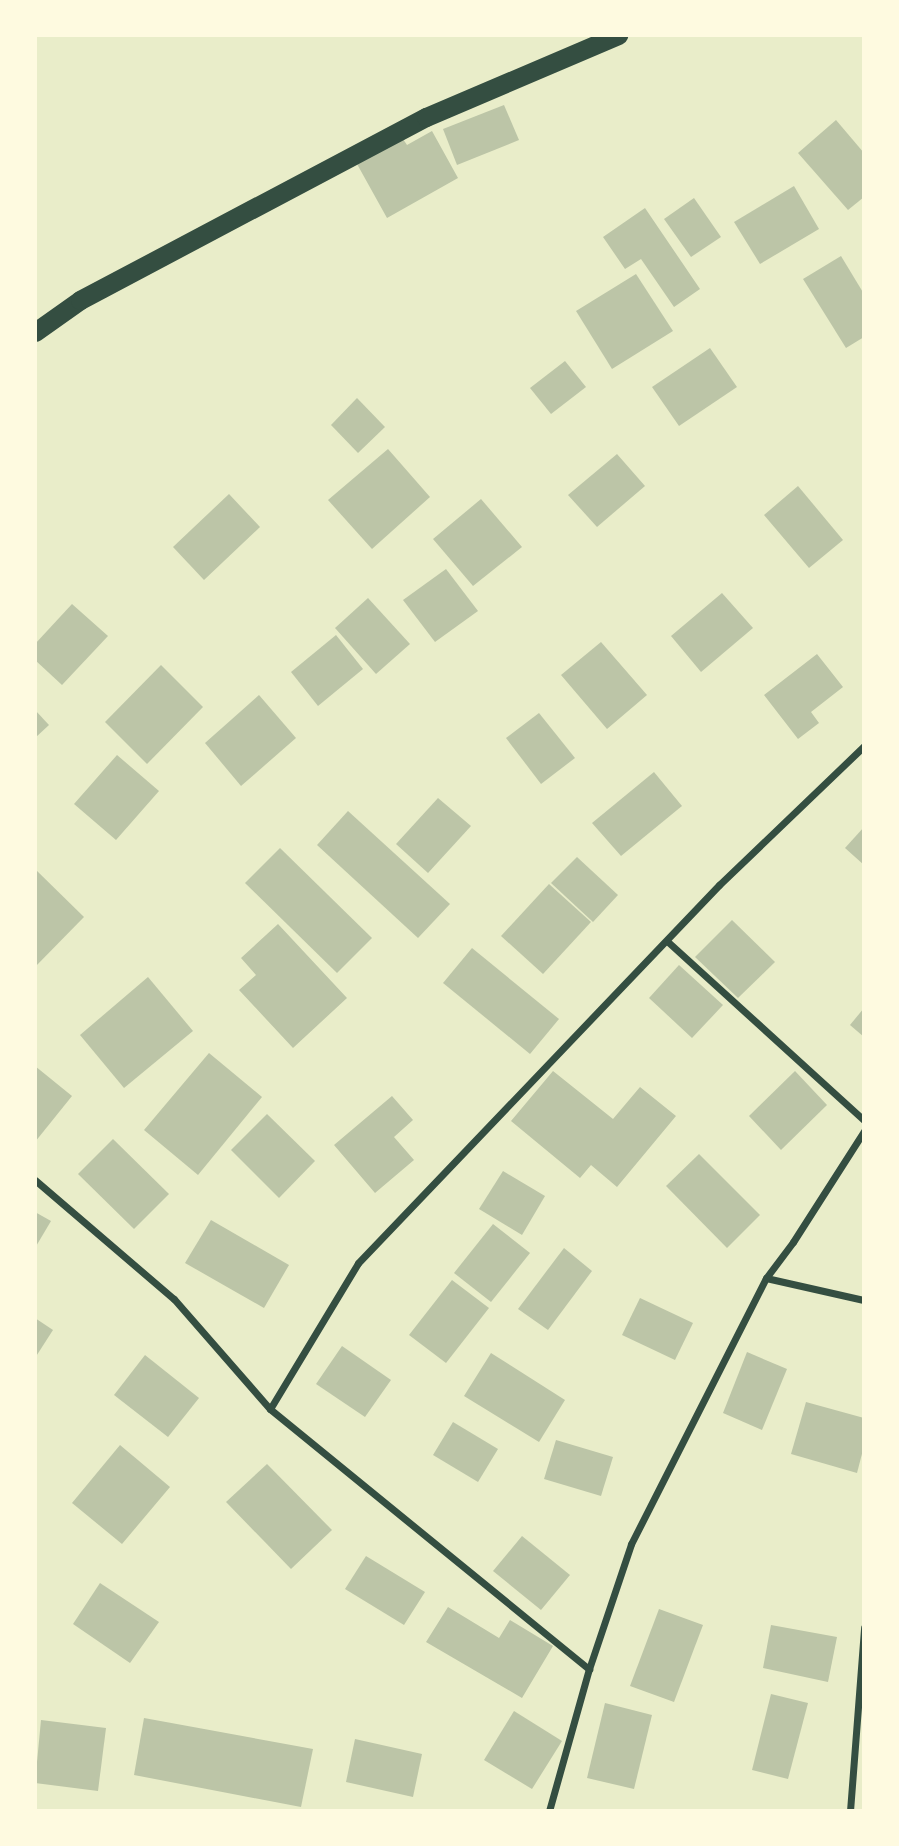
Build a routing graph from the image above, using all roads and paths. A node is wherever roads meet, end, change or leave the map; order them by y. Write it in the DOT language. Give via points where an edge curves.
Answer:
graph roads {
  1 [pos="618,35"];
  2 [pos="35,332"];
  3 [pos="864,746"];
  4 [pos="667,941"];
  5 [pos="864,1120"];
  6 [pos="864,1131"];
  7 [pos="35,1180"];
  8 [pos="766,1278"];
  9 [pos="864,1300"];
  10 [pos="270,1409"];
  11 [pos="864,1628"];
  12 [pos="589,1669"];
  13 [pos="549,1811"];
  14 [pos="850,1811"];
  1 -- 2 [label="highway" via="426,117 79,300"];
  3 -- 4 [label="street"];
  4 -- 5 [label="street"];
  4 -- 10 [label="street" via="358,1262"];
  6 -- 8 [label="street"];
  7 -- 10 [label="street" via="174,1299"];
  8 -- 9 [label="street"];
  8 -- 12 [label="street" via="631,1544"];
  10 -- 12 [label="street"];
  11 -- 14 [label="street"];
  12 -- 13 [label="street"];
}
